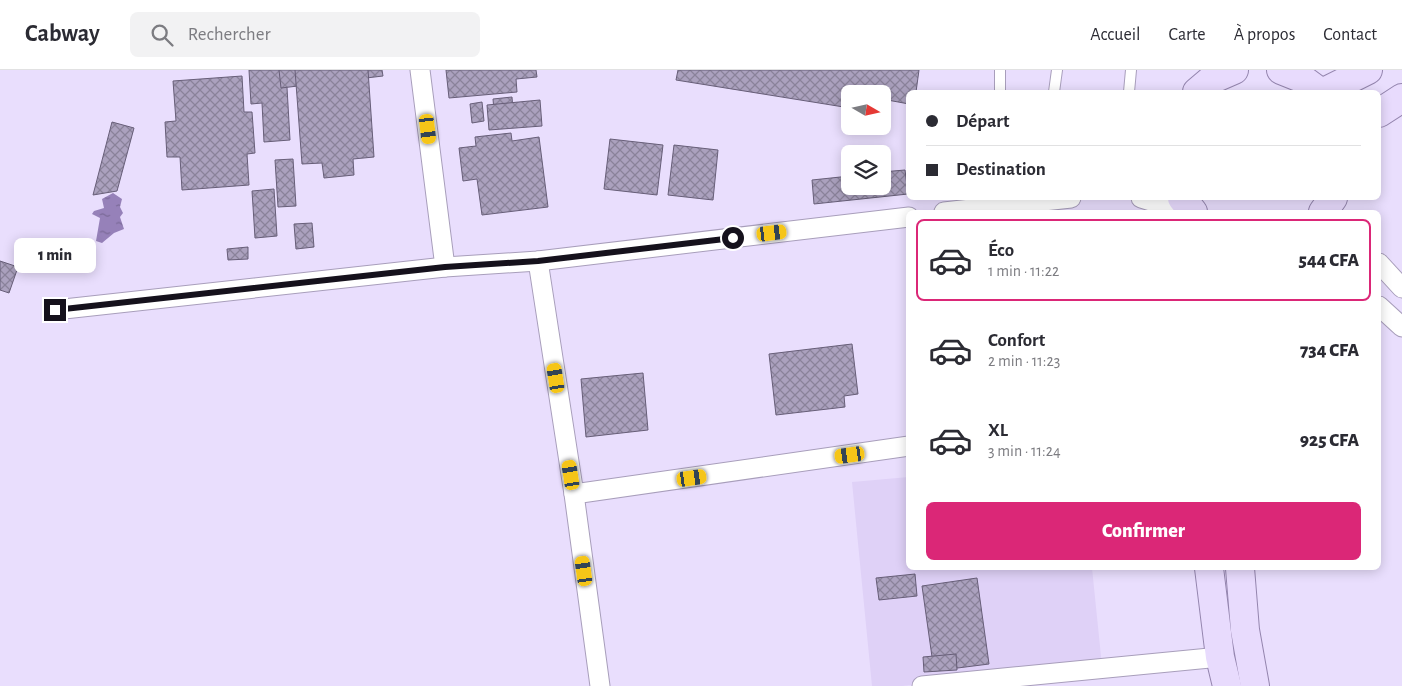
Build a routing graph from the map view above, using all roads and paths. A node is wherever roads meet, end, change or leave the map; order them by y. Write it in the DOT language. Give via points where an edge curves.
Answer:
graph roads {
  1 [pos="420,70"];
  2 [pos="1000,70"];
  3 [pos="1057,70"];
  4 [pos="1131,70"];
  5 [pos="1234,70"];
  6 [pos="1282,70"];
  7 [pos="1368,70"];
  8 [pos="1000,90"];
  9 [pos="1054,90"];
  10 [pos="1129,90"];
  11 [pos="1199,90"];
  12 [pos="1317,90"];
  13 [pos="1328,90"];
  14 [pos="1402,98"];
  15 [pos="1381,111"];
  16 [pos="1053,200"];
  17 [pos="1147,200"];
  18 [pos="1184,200"];
  19 [pos="962,210"];
  20 [pos="1180,210"];
  21 [pos="1191,210"];
  22 [pos="906,217"];
  23 [pos="538,261"];
  24 [pos="1381,265"];
  25 [pos="445,267"];
  26 [pos="1402,288"];
  27 [pos="1381,308"];
  28 [pos="55,310"];
  29 [pos="1402,327"];
  30 [pos="906,446"];
  31 [pos="574,494"];
  32 [pos="1209,570"];
  33 [pos="1240,570"];
  34 [pos="1220,657"];
  35 [pos="600,686"];
  36 [pos="922,686"];
  37 [pos="1227,686"];
  38 [pos="1255,686"];
  1 -- 25 [label="street"];
  2 -- 8 [label="lane"];
  3 -- 9 [label="lane"];
  4 -- 10 [label="lane"];
  5 -- 11 [label="main road" via="1211,80"];
  6 -- 12 [label="main road"];
  7 -- 13 [label="main road"];
  14 -- 15 [label="main road"];
  16 -- 19 [label="street"];
  17 -- 20 [label="street"];
  18 -- 21 [label="main road"];
  22 -- 23 [label="street"];
  23 -- 25 [label="street"];
  23 -- 31 [label="street"];
  24 -- 26 [label="street"];
  25 -- 28 [label="street"];
  27 -- 29 [label="street"];
  30 -- 31 [label="street"];
  31 -- 35 [label="street"];
  32 -- 34 [label="main road"];
  33 -- 38 [label="main road" via="1245,630"];
  34 -- 36 [label="street"];
  34 -- 37 [label="main road"];
}
